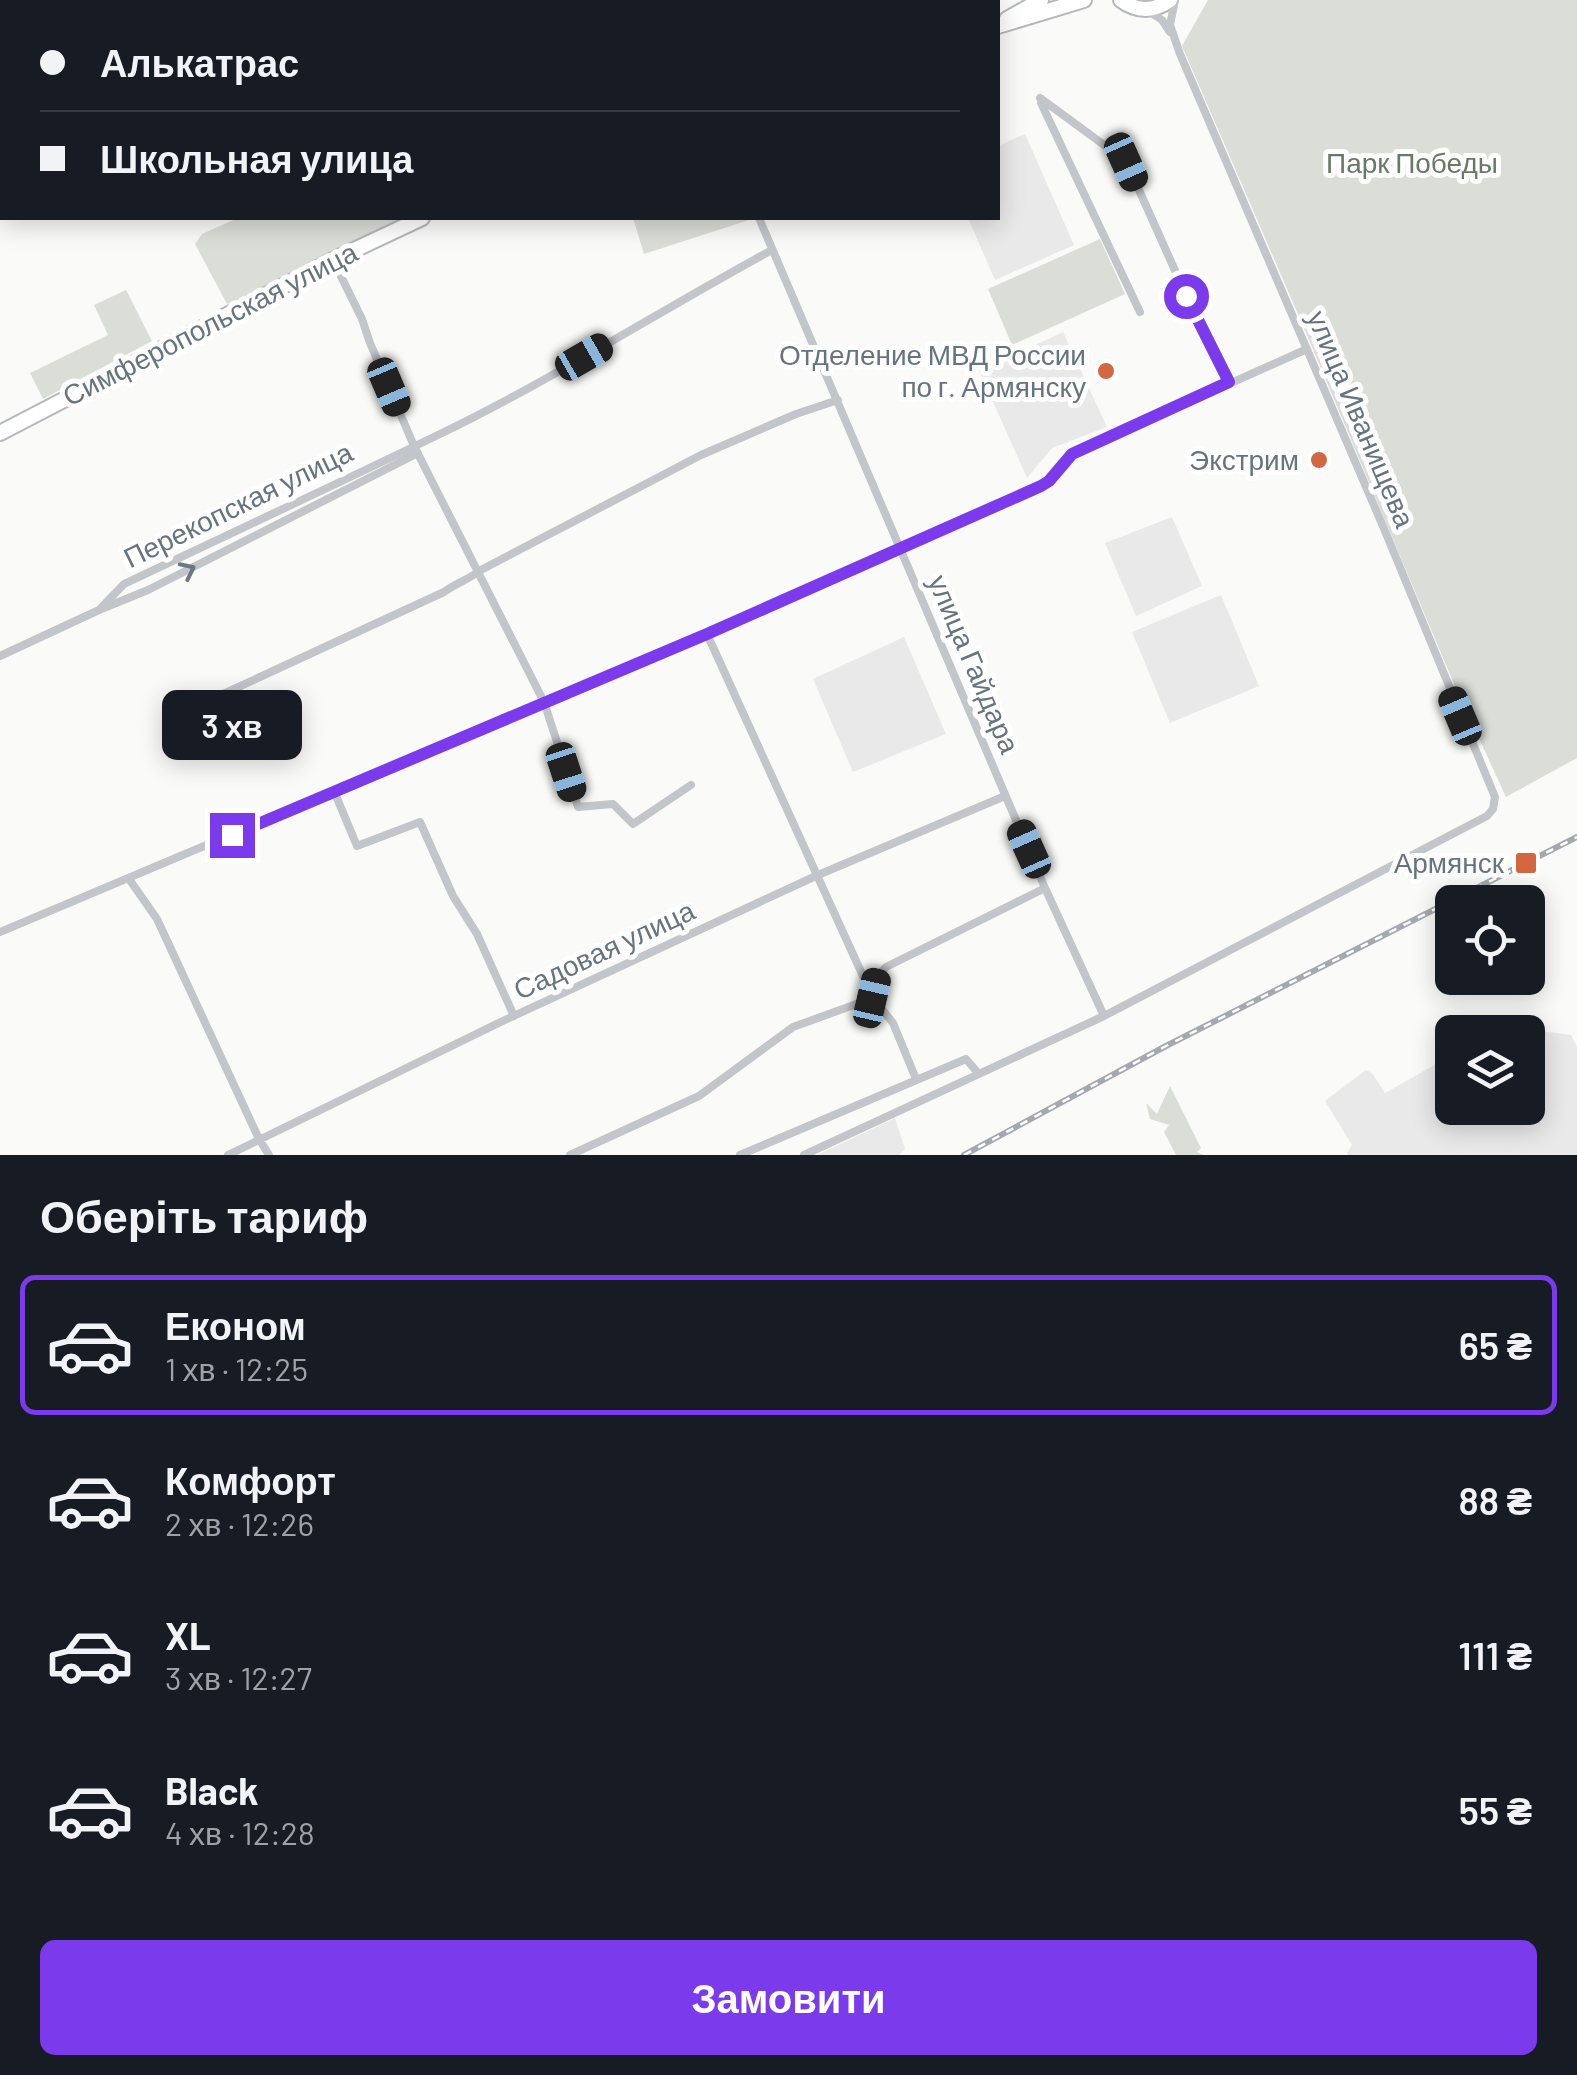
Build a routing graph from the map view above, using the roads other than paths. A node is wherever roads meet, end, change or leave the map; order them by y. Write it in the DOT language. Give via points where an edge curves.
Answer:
graph roads {
  1 [pos="1041,0"];
  2 [pos="1084,0"];
  3 [pos="1110,0"];
  4 [pos="1172,0"];
  5 [pos="1124,2"];
  6 [pos="1146,10"];
  7 [pos="1000,25"];
  8 [pos="1000,25"];
  9 [pos="1174,40"];
  10 [pos="418,220"];
  11 [pos="759,220"];
  12 [pos="772,250"];
  13 [pos="332,260"];
  14 [pos="1140,312"];
  15 [pos="1306,348"];
  16 [pos="1229,382"];
  17 [pos="838,400"];
  18 [pos="0,433"];
  19 [pos="416,449"];
  20 [pos="900,547"];
  21 [pos="479,571"];
  22 [pos="99,610"];
  23 [pos="707,634"];
  24 [pos="0,656"];
  25 [pos="221,695"];
  26 [pos="544,702"];
  27 [pos="690,785"];
  28 [pos="334,791"];
  29 [pos="1005,796"];
  30 [pos="818,875"];
  31 [pos="130,878"];
  32 [pos="1045,888"];
  33 [pos="0,932"];
  34 [pos="872,998"];
  35 [pos="514,1016"];
  36 [pos="1104,1016"];
  37 [pos="978,1073"];
  38 [pos="916,1078"];
  39 [pos="260,1140"];
  40 [pos="228,1155"];
  41 [pos="269,1155"];
  42 [pos="570,1155"];
  43 [pos="740,1155"];
  44 [pos="804,1155"];
  1 -- 7 [label="highway"];
  2 -- 8 [label="highway"];
  3 -- 5 [label="highway"];
  4 -- 6 [label="highway"];
  4 -- 9 [label="street, улица Иванищева"];
  5 -- 6 [label="highway"];
  6 -- 9 [label="street, улица Иванищева"];
  9 -- 15 [label="street, улица Иванищева"];
  10 -- 13 [label="highway, Симферопольская улица"];
  11 -- 12 [label="street, улица Гайдара"];
  12 -- 17 [label="street, улица Гайдара"];
  12 -- 19 [label="street, Перекопская улица"];
  13 -- 18 [label="highway, Симферопольская улица"];
  13 -- 19 [label="street"];
  14 -- 16 [label="street" via="1040,98 1126,162"];
  15 -- 16 [label="street"];
  15 -- 36 [label="street, улица Иванищева" via="1494,797 1493,808"];
  16 -- 20 [label="street" via="1072,454 1041,486"];
  17 -- 20 [label="street, улица Гайдара"];
  17 -- 21 [label="street" via="701,455"];
  19 -- 21 [label="street"];
  22 -- 19 [label="street, Перекопская улица, one-way"];
  19 -- 22 [label="street, Перекопская улица" via="124,584"];
  20 -- 23 [label="street"];
  20 -- 29 [label="street, улица Гайдара"];
  21 -- 25 [label="street"];
  21 -- 26 [label="street"];
  22 -- 24 [label="street, Перекопская улица"];
  23 -- 26 [label="street"];
  23 -- 30 [label="street"];
  26 -- 27 [label="street" via="578,807 613,804 632,824"];
  26 -- 28 [label="street"];
  28 -- 31 [label="street"];
  28 -- 35 [label="street" via="357,846 420,822"];
  29 -- 30 [label="street, Садовая улица"];
  29 -- 32 [label="street, улица Гайдара"];
  30 -- 34 [label="street"];
  30 -- 35 [label="street, Садовая улица"];
  31 -- 33 [label="street"];
  31 -- 39 [label="street" via="157,920"];
  32 -- 34 [label="street" via="886,967"];
  32 -- 36 [label="street, улица Гайдара"];
  34 -- 38 [label="street" via="894,1023"];
  34 -- 42 [label="street" via="793,1027 700,1096"];
  35 -- 39 [label="street, Садовая улица"];
  36 -- 37 [label="street"];
  37 -- 38 [label="street" via="966,1059"];
  37 -- 44 [label="street"];
  38 -- 43 [label="street"];
  39 -- 40 [label="street, Садовая улица"];
  39 -- 41 [label="street"];
}
